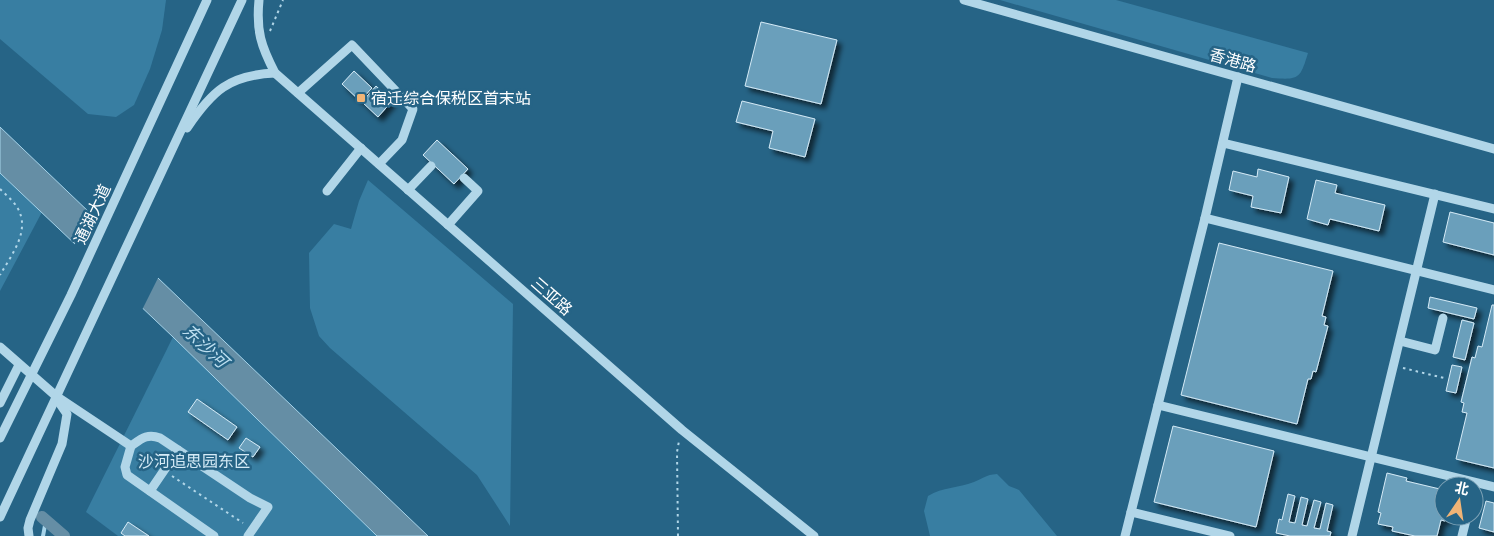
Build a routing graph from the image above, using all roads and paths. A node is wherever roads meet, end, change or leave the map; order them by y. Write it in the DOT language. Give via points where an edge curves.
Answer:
graph roads {
  1 [pos="206,0"];
  2 [pos="242,0"];
  3 [pos="259,0"];
  4 [pos="283,0"];
  5 [pos="964,0"];
  6 [pos="270,33"];
  7 [pos="275,72"];
  8 [pos="1238,77"];
  9 [pos="298,92"];
  10 [pos="1222,143"];
  11 [pos="361,148"];
  12 [pos="1494,149"];
  13 [pos="170,155"];
  14 [pos="379,164"];
  15 [pos="431,166"];
  16 [pos="464,178"];
  17 [pos="0,189"];
  18 [pos="408,190"];
  19 [pos="327,191"];
  20 [pos="1435,194"];
  21 [pos="1494,208"];
  22 [pos="1204,218"];
  23 [pos="448,225"];
  24 [pos="1417,270"];
  25 [pos="0,275"];
  26 [pos="1494,290"];
  27 [pos="1442,318"];
  28 [pos="1400,342"];
  29 [pos="0,347"];
  30 [pos="19,365"];
  31 [pos="1394,366"];
  32 [pos="31,375"];
  33 [pos="1444,378"];
  34 [pos="56,396"];
  35 [pos="0,403"];
  36 [pos="1158,405"];
  37 [pos="682,430"];
  38 [pos="0,438"];
  39 [pos="131,446"];
  40 [pos="178,450"];
  41 [pos="1372,457"];
  42 [pos="164,470"];
  43 [pos="1442,476"];
  44 [pos="150,491"];
  45 [pos="1131,512"];
  46 [pos="0,517"];
  47 [pos="250,533"];
  48 [pos="29,536"];
  49 [pos="214,536"];
  50 [pos="678,536"];
  51 [pos="814,536"];
  52 [pos="1125,536"];
  53 [pos="1230,536"];
  54 [pos="1354,536"];
  1 -- 32 [label="street, 通湖大道"];
  2 -- 13 [label="street"];
  3 -- 7 [label="street" via="258,30"];
  4 -- 6 [label="path"];
  5 -- 8 [label="street, 香港路"];
  7 -- 9 [label="street, 三亚路"];
  7 -- 13 [label="street" via="245,77 226,84 212,95"];
  8 -- 10 [label="street"];
  8 -- 12 [label="street, 香港路"];
  9 -- 11 [label="street, 三亚路"];
  9 -- 14 [label="street" via="352,45 413,109 402,140"];
  10 -- 20 [label="street"];
  10 -- 22 [label="street"];
  11 -- 14 [label="street, 三亚路"];
  11 -- 19 [label="street"];
  13 -- 34 [label="street"];
  14 -- 18 [label="street, 三亚路"];
  15 -- 18 [label="street"];
  16 -- 23 [label="street" via="478,191"];
  17 -- 25 [label="path" via="15,204 23,220 20,242"];
  18 -- 23 [label="street, 三亚路"];
  20 -- 21 [label="street"];
  20 -- 24 [label="street"];
  22 -- 24 [label="street"];
  22 -- 36 [label="street"];
  23 -- 37 [label="street, 三亚路"];
  24 -- 26 [label="street"];
  24 -- 28 [label="street"];
  27 -- 28 [label="street" via="1435,350"];
  28 -- 31 [label="street"];
  29 -- 30 [label="street"];
  30 -- 32 [label="street"];
  30 -- 35 [label="street"];
  31 -- 33 [label="path"];
  31 -- 41 [label="street"];
  32 -- 34 [label="street"];
  32 -- 38 [label="street, 通湖大道"];
  34 -- 39 [label="street"];
  34 -- 46 [label="street"];
  34 -- 48 [label="street" via="67,414 62,444 30,520"];
  36 -- 41 [label="street"];
  36 -- 45 [label="street"];
  37 -- 50 [label="path" via="677,452"];
  37 -- 51 [label="street, 三亚路"];
  39 -- 40 [label="street" via="152,435"];
  39 -- 44 [label="street" via="126,460 126,475"];
  40 -- 42 [label="street"];
  40 -- 47 [label="street" via="268,507"];
  41 -- 43 [label="street"];
  41 -- 54 [label="street"];
  42 -- 44 [label="street"];
  42 -- 47 [label="path"];
  44 -- 49 [label="street"];
  45 -- 52 [label="street"];
  45 -- 53 [label="street"];
}
